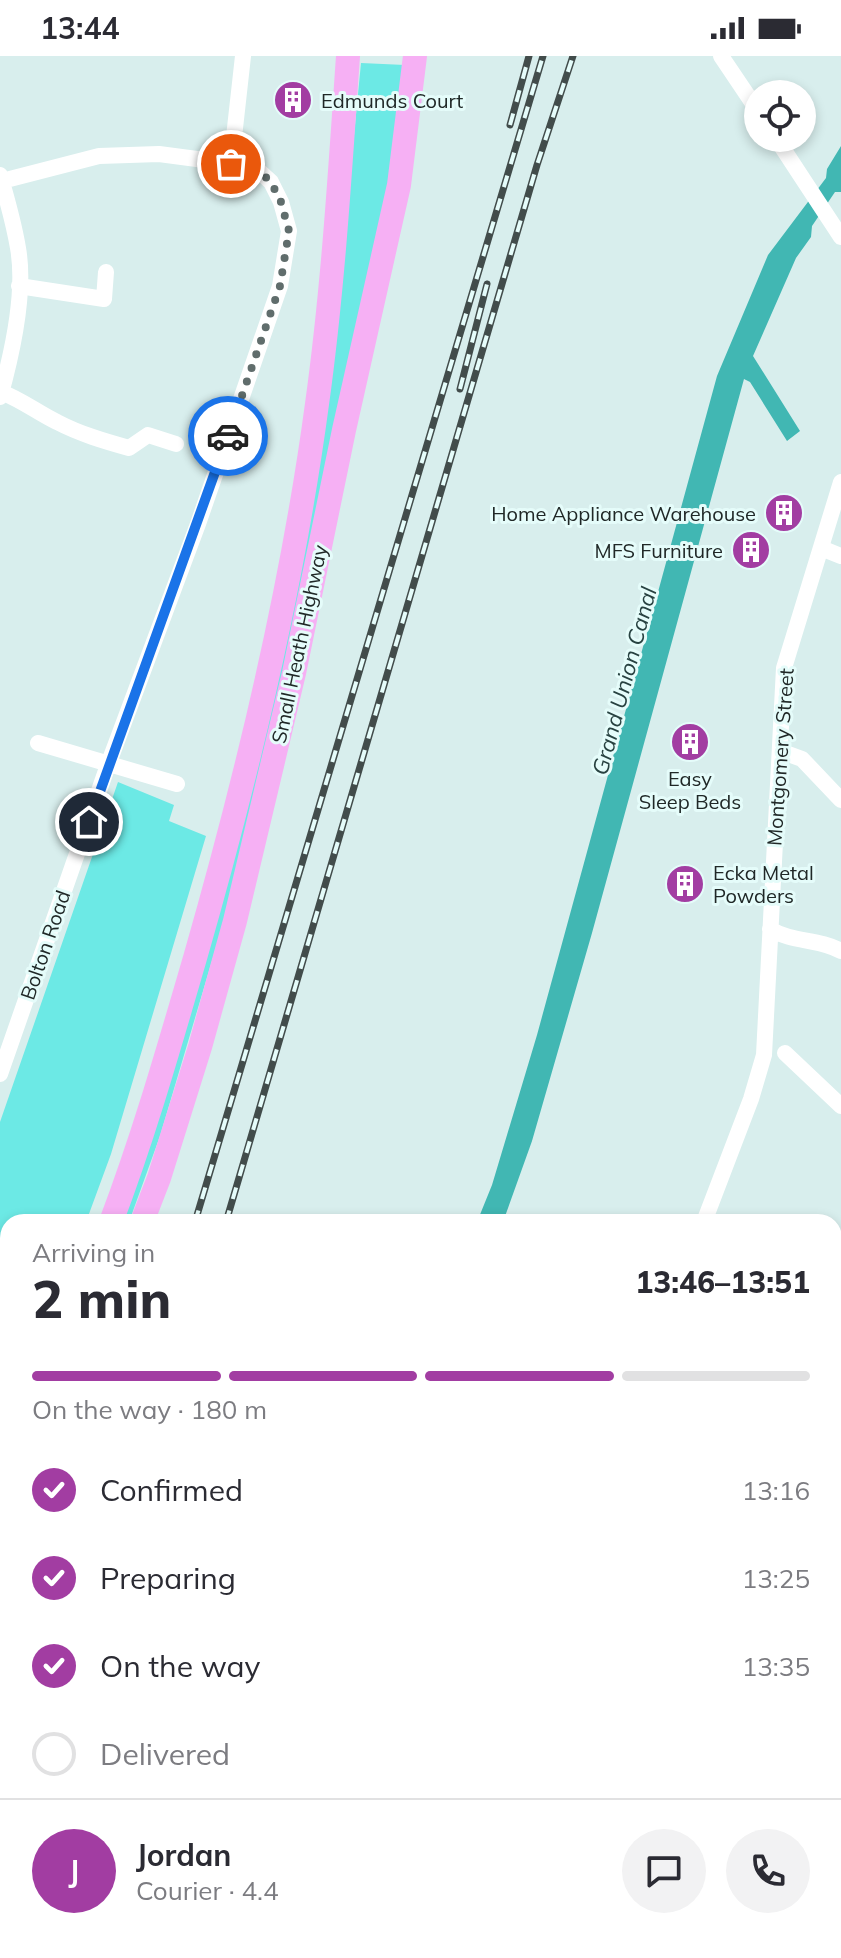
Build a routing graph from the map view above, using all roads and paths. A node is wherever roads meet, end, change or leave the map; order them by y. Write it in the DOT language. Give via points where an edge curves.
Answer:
graph roads {
  1 [pos="243,56"];
  2 [pos="348,56"];
  3 [pos="415,56"];
  4 [pos="721,56"];
  5 [pos="744,90"];
  6 [pos="786,152"];
  7 [pos="231,164"];
  8 [pos="1,178"];
  9 [pos="841,237"];
  10 [pos="106,272"];
  11 [pos="19,286"];
  12 [pos="1,395"];
  13 [pos="176,444"];
  14 [pos="841,482"];
  15 [pos="821,548"];
  16 [pos="841,556"];
  17 [pos="38,743"];
  18 [pos="780,751"];
  19 [pos="108,765"];
  20 [pos="177,784"];
  21 [pos="841,800"];
  22 [pos="770,929"];
  23 [pos="841,951"];
  24 [pos="785,1053"];
  25 [pos="0,1074"];
  26 [pos="841,1106"];
  27 [pos="114,1214"];
  28 [pos="145,1214"];
  29 [pos="707,1214"];
  1 -- 7 [label="street"];
  2 -- 27 [label="highway, Small Heath Highway" via="318,403 295,544 216,882 141,1143"];
  3 -- 28 [label="highway, Small Heath Highway" via="399,185 290,689 223,963"];
  4 -- 5 [label="street"];
  6 -- 9 [label="street"];
  7 -- 8 [label="street" via="159,154 99,156"];
  7 -- 19 [label="street, Bolton Road" via="259,171 281,202 289,231 280,286"];
  8 -- 11 [label="street" via="19,251"];
  10 -- 11 [label="street" via="104,299"];
  11 -- 12 [label="street"];
  12 -- 13 [label="street" via="23,401 85,435 129,448 148,435"];
  14 -- 15 [label="street, Montgomery Street"];
  15 -- 16 [label="street"];
  15 -- 18 [label="street, Montgomery Street" via="784,668"];
  17 -- 19 [label="street"];
  18 -- 21 [label="street" via="802,759"];
  18 -- 22 [label="street, Montgomery Street"];
  19 -- 20 [label="street"];
  19 -- 25 [label="street, Bolton Road"];
  22 -- 23 [label="street"];
  22 -- 29 [label="street, Montgomery Street" via="762,1067"];
  24 -- 26 [label="street"];
}
